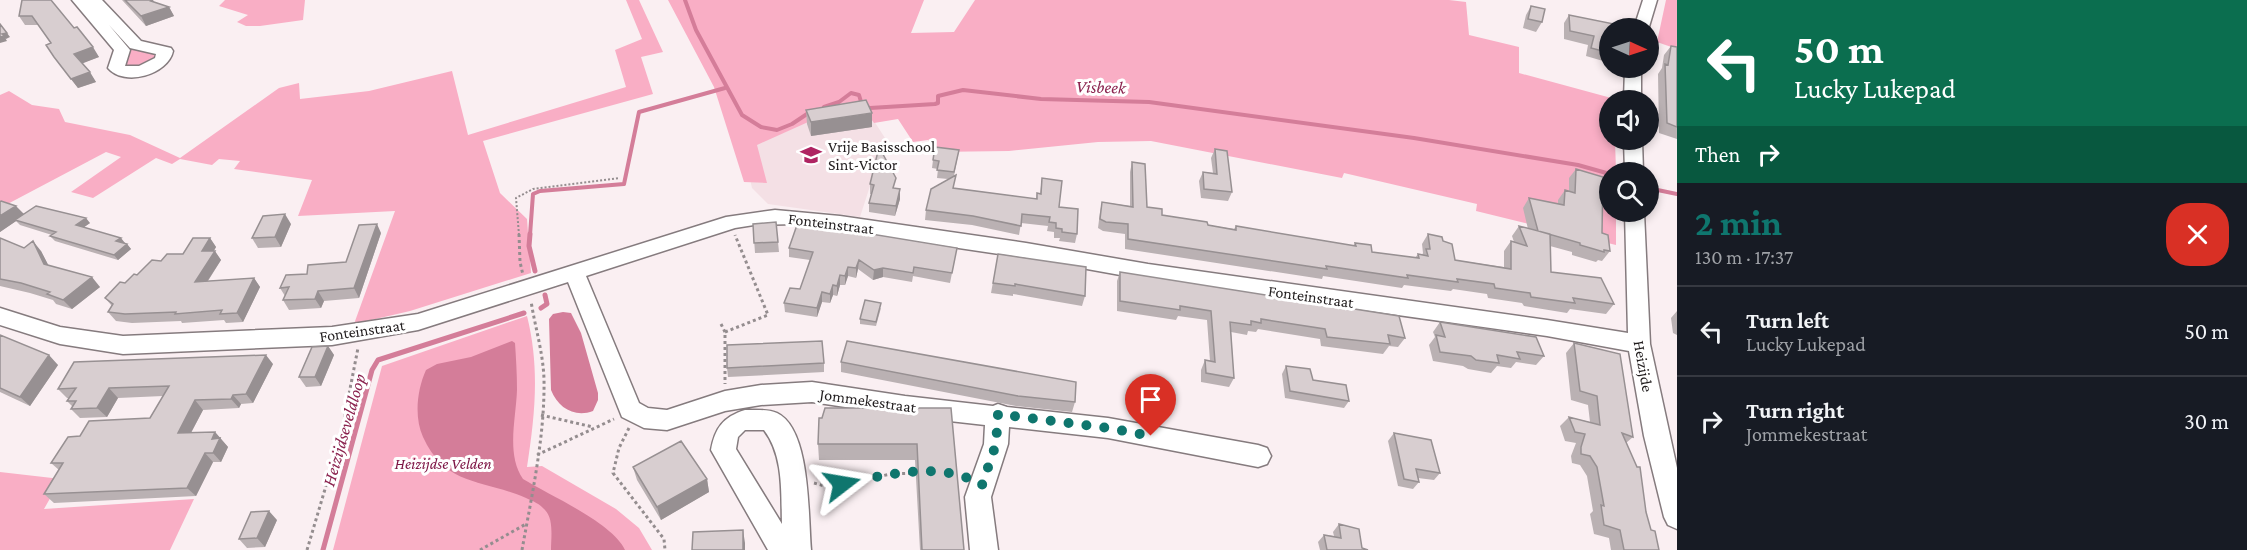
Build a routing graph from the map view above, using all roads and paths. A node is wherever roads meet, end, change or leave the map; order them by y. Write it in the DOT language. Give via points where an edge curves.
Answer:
graph roads {
  1 [pos="79,0"];
  2 [pos="94,0"];
  3 [pos="1650,0"];
  4 [pos="1645,18"];
  5 [pos="619,178"];
  6 [pos="1635,222"];
  7 [pos="733,229"];
  8 [pos="574,272"];
  9 [pos="525,279"];
  10 [pos="531,302"];
  11 [pos="0,316"];
  12 [pos="721,324"];
  13 [pos="361,332"];
  14 [pos="724,332"];
  15 [pos="1639,344"];
  16 [pos="725,401"];
  17 [pos="632,409"];
  18 [pos="998,414"];
  19 [pos="541,415"];
  20 [pos="595,427"];
  21 [pos="537,455"];
  22 [pos="1258,456"];
  23 [pos="923,472"];
  24 [pos="792,475"];
  25 [pos="1677,517"];
  26 [pos="526,524"];
  27 [pos="307,550"];
  28 [pos="480,550"];
  29 [pos="522,550"];
  30 [pos="665,550"];
  31 [pos="783,550"];
  32 [pos="797,550"];
  33 [pos="984,550"];
  1 -- 2 [label="street" via="122,50 116,69 139,71 155,66 165,57 161,49 136,45"];
  3 -- 4 [label="street"];
  5 -- 9 [label="path" via="533,189 516,198 518,253"];
  6 -- 15 [label="street, Heizijde"];
  7 -- 14 [label="path" via="768,315"];
  8 -- 13 [label="street, Fonteinstraat" via="418,322"];
  8 -- 15 [label="street, Fonteinstraat" via="740,221 795,217"];
  8 -- 17 [label="street"];
  10 -- 19 [label="path" via="542,357"];
  11 -- 13 [label="street, Fonteinstraat" via="41,333 123,345 313,338"];
  12 -- 14 [label="path"];
  13 -- 27 [label="path" via="341,435"];
  14 -- 16 [label="path"];
  15 -- 25 [label="street, Heizijde" via="1656,436"];
  16 -- 17 [label="street, Jommekestraat" via="668,420 644,418"];
  16 -- 18 [label="street, Jommekestraat" via="812,392"];
  17 -- 20 [label="path"];
  17 -- 30 [label="path" via="614,473 664,538"];
  18 -- 22 [label="street, Jommekestraat" via="1108,428"];
  18 -- 33 [label="street" via="996,444 978,497"];
  19 -- 20 [label="path"];
  19 -- 21 [label="path"];
  20 -- 21 [label="path"];
  21 -- 26 [label="path"];
  23 -- 24 [label="path" via="891,474 828,487"];
  24 -- 31 [label="street" via="784,437 771,421 749,419 730,429 723,450"];
  24 -- 32 [label="street"];
  26 -- 28 [label="path"];
  26 -- 29 [label="path"];
}
